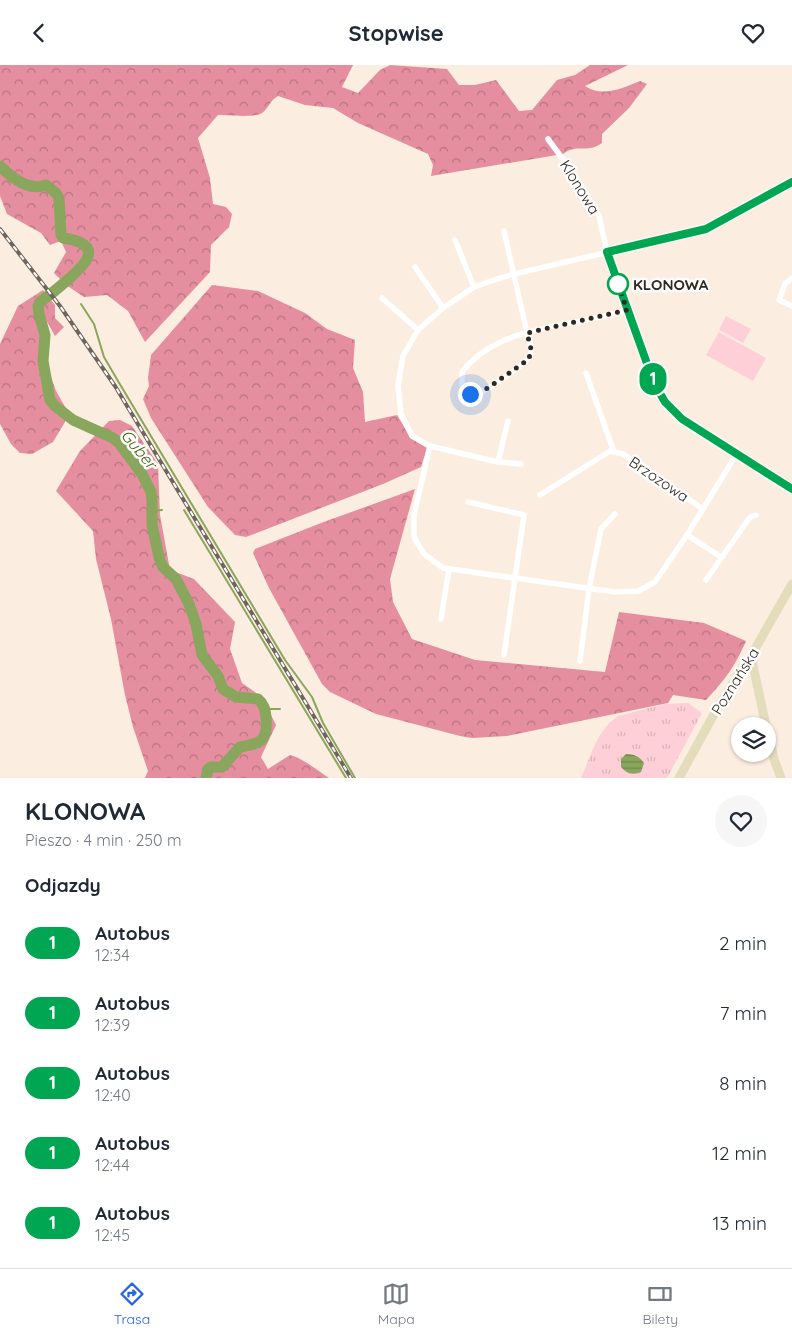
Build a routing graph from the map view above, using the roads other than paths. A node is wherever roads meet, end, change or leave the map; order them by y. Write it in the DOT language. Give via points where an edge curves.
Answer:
graph roads {
  1 [pos="548,139"];
  2 [pos="792,182"];
  3 [pos="504,231"];
  4 [pos="455,240"];
  5 [pos="607,252"];
  6 [pos="415,267"];
  7 [pos="514,274"];
  8 [pos="792,278"];
  9 [pos="474,287"];
  10 [pos="382,298"];
  11 [pos="792,306"];
  12 [pos="443,308"];
  13 [pos="627,310"];
  14 [pos="418,330"];
  15 [pos="527,333"];
  16 [pos="586,373"];
  17 [pos="508,421"];
  18 [pos="430,446"];
  19 [pos="614,452"];
  20 [pos="737,453"];
  21 [pos="498,462"];
  22 [pos="521,464"];
  23 [pos="792,489"];
  24 [pos="540,495"];
  25 [pos="468,502"];
  26 [pos="703,509"];
  27 [pos="615,514"];
  28 [pos="756,515"];
  29 [pos="687,535"];
  30 [pos="720,557"];
  31 [pos="449,569"];
  32 [pos="515,578"];
  33 [pos="706,580"];
  34 [pos="792,584"];
  35 [pos="590,589"];
  36 [pos="441,619"];
  37 [pos="504,655"];
  38 [pos="752,656"];
  39 [pos="580,661"];
  40 [pos="764,717"];
  41 [pos="775,762"];
  42 [pos="679,778"];
  43 [pos="781,778"];
  1 -- 5 [label="street, Klonowa" via="599,216"];
  2 -- 5 [label="street" via="706,229"];
  3 -- 7 [label="street"];
  4 -- 9 [label="street"];
  5 -- 7 [label="street"];
  5 -- 13 [label="street, Klonowa"];
  6 -- 12 [label="street"];
  7 -- 9 [label="street"];
  7 -- 15 [label="street"];
  8 -- 11 [label="street" via="785,284 779,300"];
  9 -- 12 [label="street"];
  10 -- 14 [label="street"];
  12 -- 14 [label="street"];
  13 -- 15 [label="street"];
  13 -- 20 [label="street, Klonowa" via="654,383 665,402 682,419"];
  14 -- 18 [label="street" via="403,356 398,386 401,414 412,436"];
  15 -- 15 [label="street" via="473,359 462,373 462,386 470,394 481,392 522,365 531,354"];
  16 -- 19 [label="street, Brzozowa"];
  17 -- 21 [label="street"];
  18 -- 21 [label="street"];
  18 -- 31 [label="street" via="414,515 414,537 424,555"];
  19 -- 24 [label="street, Brzozowa" via="610,451"];
  19 -- 26 [label="street, Brzozowa" via="623,454"];
  20 -- 23 [label="street, Klonowa"];
  20 -- 26 [label="street"];
  21 -- 22 [label="street"];
  25 -- 32 [label="street" via="524,515"];
  26 -- 29 [label="street"];
  27 -- 35 [label="street" via="601,529"];
  28 -- 30 [label="street" via="750,517"];
  29 -- 30 [label="street"];
  29 -- 35 [label="street" via="655,581 638,591"];
  30 -- 33 [label="street"];
  31 -- 32 [label="street"];
  31 -- 36 [label="street"];
  32 -- 35 [label="street"];
  32 -- 37 [label="street"];
  34 -- 38 [label="street, Poznańska"];
  35 -- 39 [label="street"];
  38 -- 40 [label="street"];
  38 -- 42 [label="street, Poznańska" via="740,671"];
  41 -- 43 [label="street"];
}
